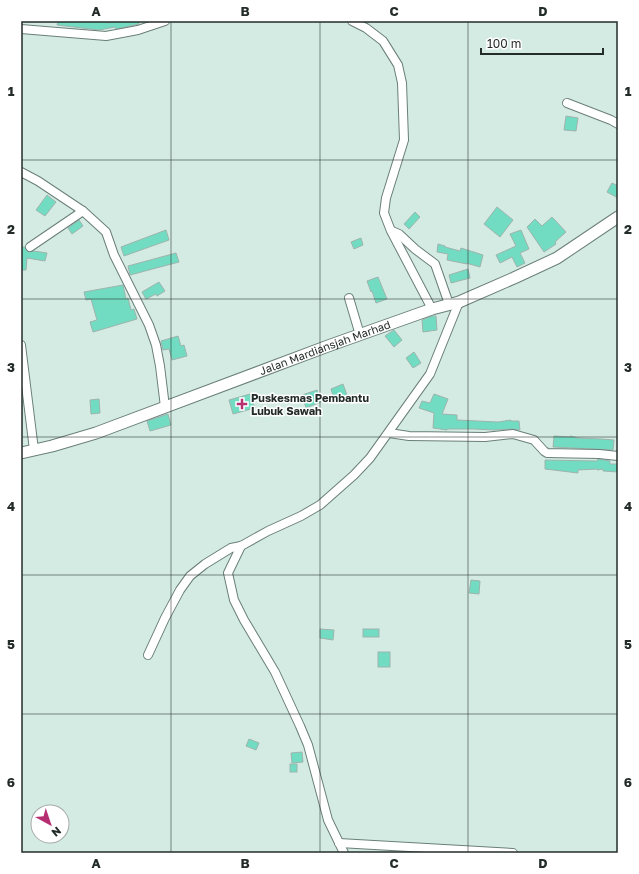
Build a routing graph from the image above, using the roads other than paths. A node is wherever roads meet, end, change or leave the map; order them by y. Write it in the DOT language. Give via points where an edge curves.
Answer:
graph roads {
  1 [pos="165,21"];
  2 [pos="352,21"];
  3 [pos="21,29"];
  4 [pos="567,103"];
  5 [pos="618,124"];
  6 [pos="21,172"];
  7 [pos="83,211"];
  8 [pos="618,217"];
  9 [pos="391,231"];
  10 [pos="30,247"];
  11 [pos="349,298"];
  12 [pos="454,303"];
  13 [pos="432,309"];
  14 [pos="360,335"];
  15 [pos="21,345"];
  16 [pos="165,407"];
  17 [pos="389,433"];
  18 [pos="34,450"];
  19 [pos="21,454"];
  20 [pos="618,456"];
  21 [pos="242,546"];
  22 [pos="148,656"];
  23 [pos="339,843"];
  24 [pos="344,853"];
  25 [pos="513,853"];
  1 -- 3 [label="street" via="138,30 106,36"];
  2 -- 9 [label="street" via="383,41 398,65 402,83 404,140 386,198 384,213"];
  4 -- 5 [label="street"];
  6 -- 7 [label="street"];
  7 -- 10 [label="street"];
  7 -- 16 [label="street" via="106,232 114,255 149,325 156,345"];
  8 -- 12 [label="street, Jalan Mardiansjah Marhad" via="557,258"];
  9 -- 12 [label="street" via="399,234 414,250 435,264"];
  9 -- 13 [label="street"];
  11 -- 14 [label="street"];
  12 -- 13 [label="street, Jalan Mardiansjah Marhad"];
  12 -- 17 [label="street" via="430,374"];
  13 -- 14 [label="street, Jalan Mardiansjah Marhad"];
  14 -- 16 [label="street, Jalan Mardiansjah Marhad"];
  15 -- 18 [label="street"];
  16 -- 18 [label="street, Jalan Mardiansjah Marhad" via="96,433"];
  17 -- 20 [label="street" via="409,436 485,437 513,434 534,440 547,453"];
  17 -- 21 [label="street" via="354,475 320,505"];
  18 -- 19 [label="street, Jalan Mardiansjah Marhad"];
  21 -- 22 [label="street" via="231,548 190,576 165,618"];
  21 -- 23 [label="street" via="228,573 234,600 275,672 300,726 308,745 328,820"];
  23 -- 24 [label="street"];
  23 -- 25 [label="street"];
}
